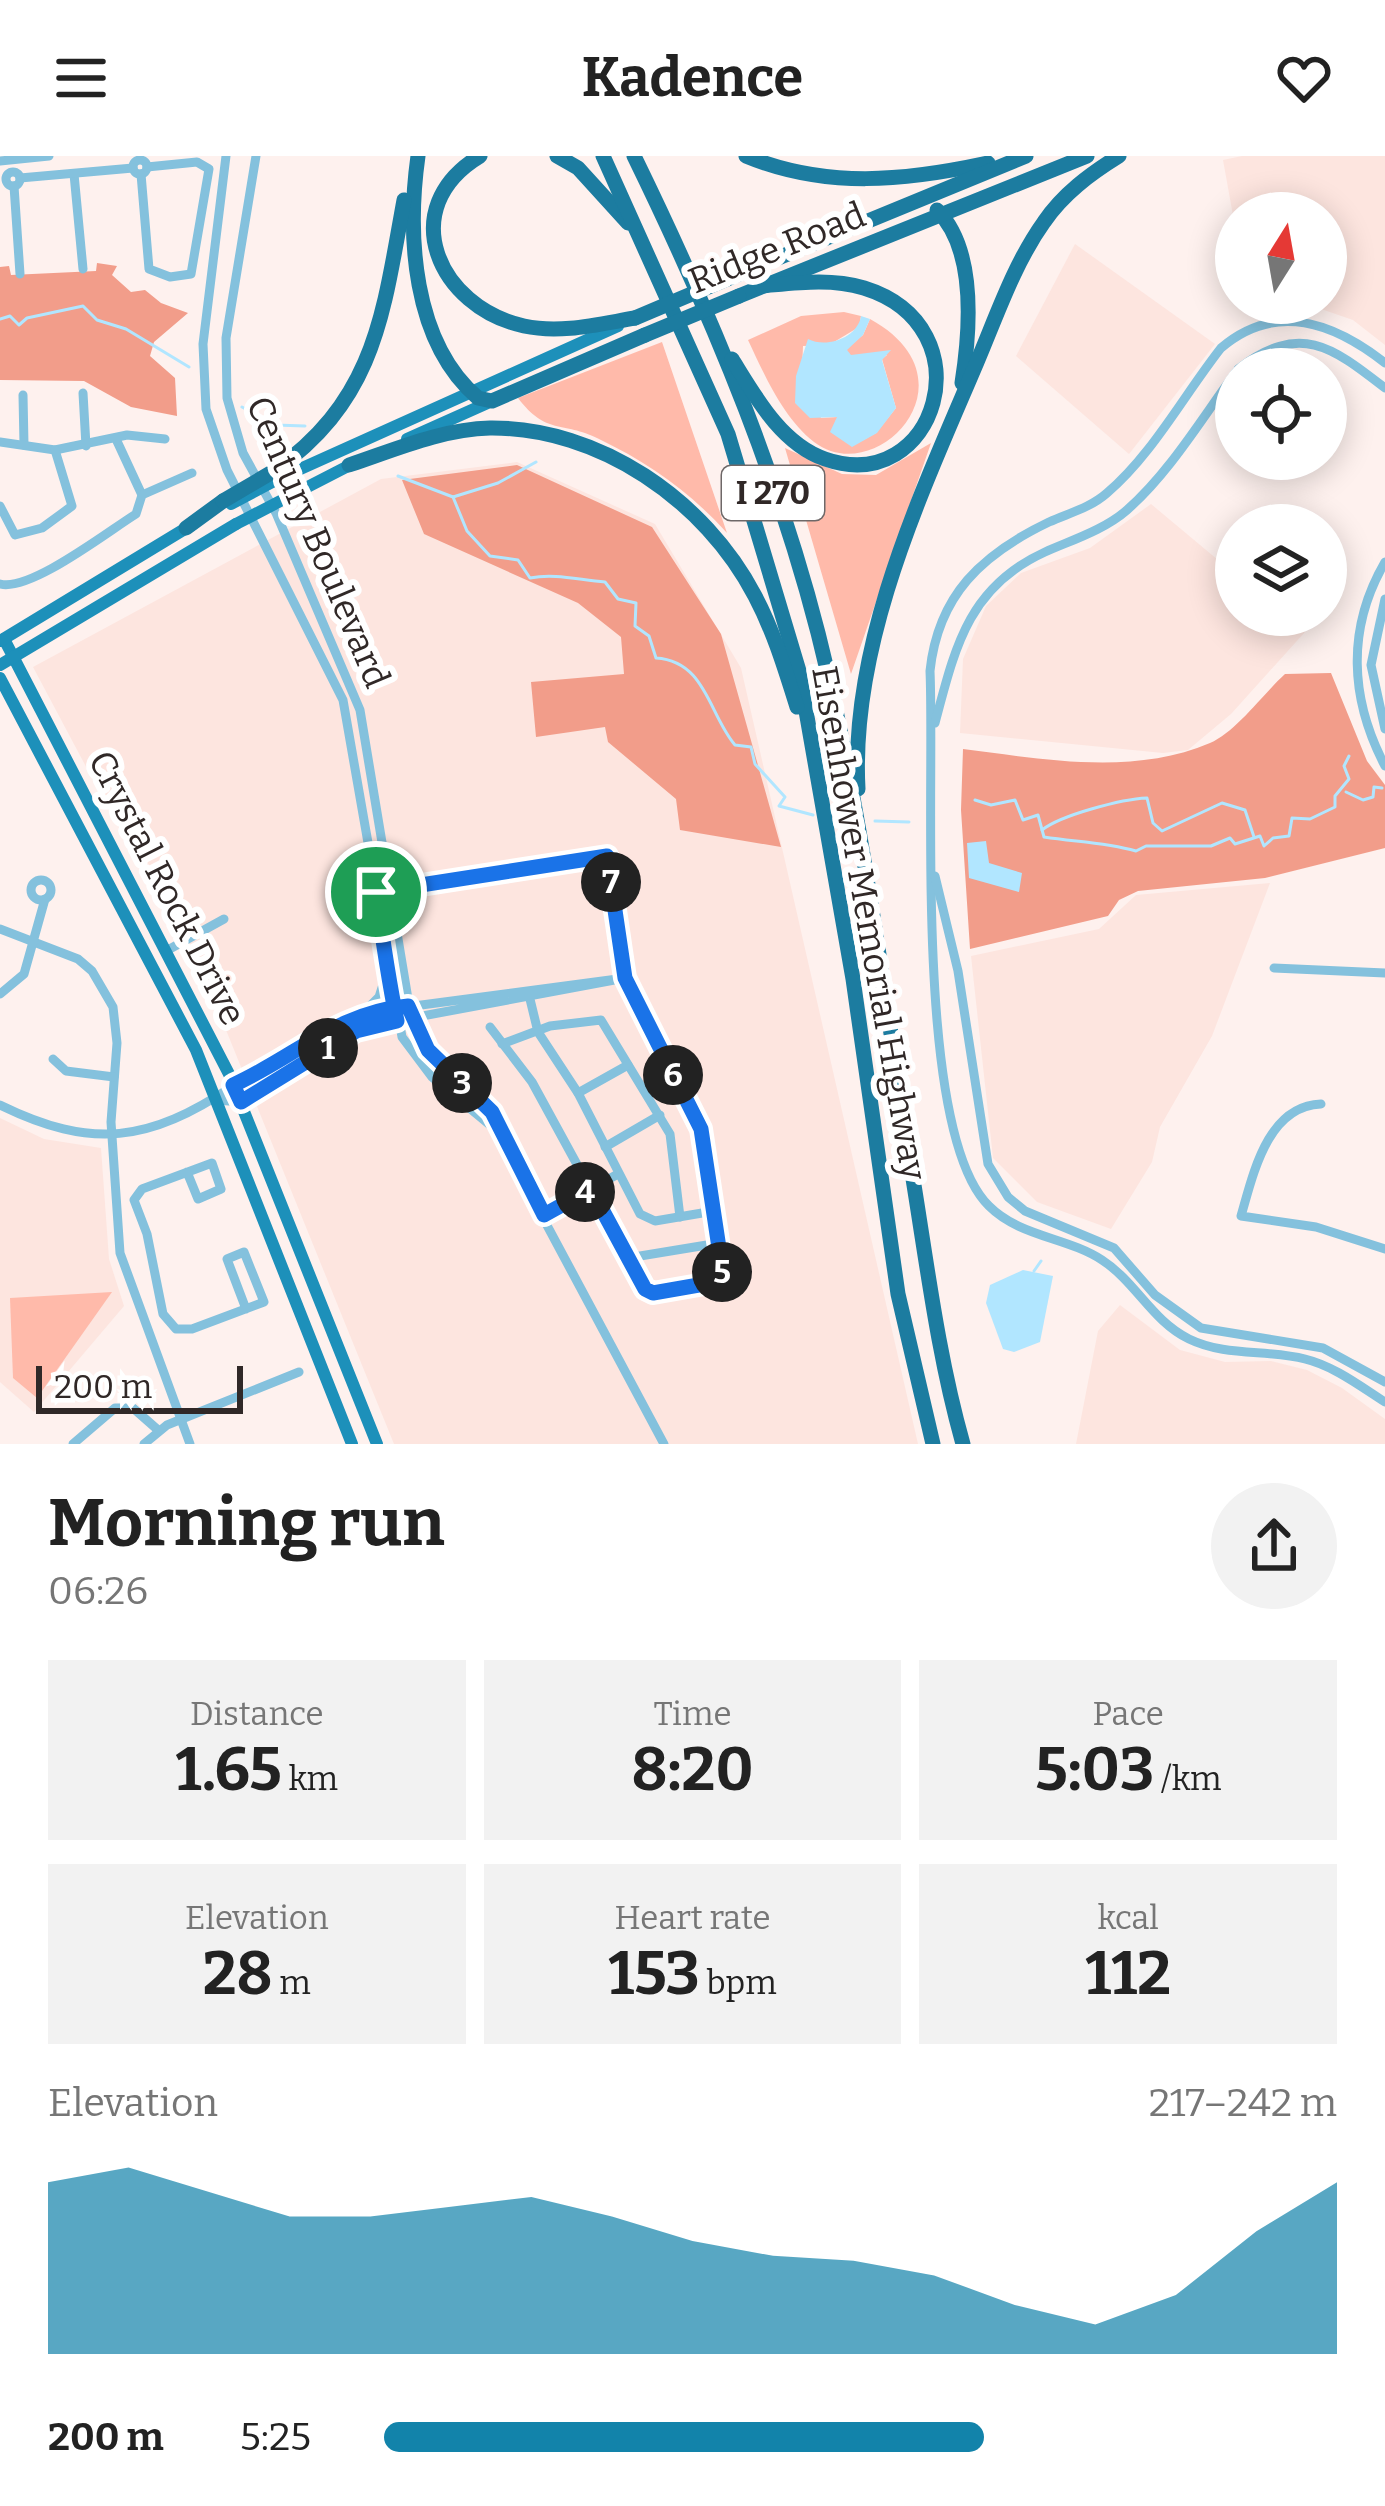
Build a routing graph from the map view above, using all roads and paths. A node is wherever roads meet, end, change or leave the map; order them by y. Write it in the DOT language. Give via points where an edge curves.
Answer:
graph roads {
  1 [pos="49,156"];
  2 [pos="226,156"];
  3 [pos="256,156"];
  4 [pos="415,156"];
  5 [pos="481,156"];
  6 [pos="557,156"];
  7 [pos="603,156"];
  8 [pos="634,156"];
  9 [pos="746,156"];
  10 [pos="1023,156"];
  11 [pos="1087,156"];
  12 [pos="1118,156"];
  13 [pos="140,165"];
  14 [pos="10,170"];
  15 [pos="74,174"];
  16 [pos="919,200"];
  17 [pos="942,214"];
  18 [pos="83,269"];
  19 [pos="20,274"];
  20 [pos="666,286"];
  21 [pos="762,286"];
  22 [pos="635,319"];
  23 [pos="716,334"];
  24 [pos="1270,348"];
  25 [pos="1328,348"];
  26 [pos="1347,361"];
  27 [pos="1385,363"];
  28 [pos="1385,388"];
  29 [pos="468,390"];
  30 [pos="83,393"];
  31 [pos="23,395"];
  32 [pos="1215,400"];
  33 [pos="492,401"];
  34 [pos="953,418"];
  35 [pos="116,439"];
  36 [pos="165,439"];
  37 [pos="0,442"];
  38 [pos="24,446"];
  39 [pos="86,446"];
  40 [pos="55,451"];
  41 [pos="349,465"];
  42 [pos="192,473"];
  43 [pos="276,475"];
  44 [pos="142,495"];
  45 [pos="0,506"];
  46 [pos="186,528"];
  47 [pos="1385,562"];
  48 [pos="0,584"];
  49 [pos="1385,599"];
  50 [pos="1,634"];
  51 [pos="14,656"];
  52 [pos="0,665"];
  53 [pos="0,678"];
  54 [pos="1385,729"];
  55 [pos="933,734"];
  56 [pos="1385,766"];
  57 [pos="821,785"];
  58 [pos="861,846"];
  59 [pos="933,871"];
  60 [pos="389,889"];
  61 [pos="376,892"];
  62 [pos="45,899"];
  63 [pos="224,920"];
  64 [pos="0,929"];
  65 [pos="36,941"];
  66 [pos="166,951"];
  67 [pos="1274,968"];
  68 [pos="387,970"];
  69 [pos="1385,973"];
  70 [pos="625,978"];
  71 [pos="0,994"];
  72 [pos="529,994"];
  73 [pos="394,1008"];
  74 [pos="409,1012"];
  75 [pos="361,1013"];
  76 [pos="397,1021"];
  77 [pos="490,1027"];
  78 [pos="538,1032"];
  79 [pos="502,1044"];
  80 [pos="53,1059"];
  81 [pos="628,1065"];
  82 [pos="114,1077"];
  83 [pos="233,1085"];
  84 [pos="578,1094"];
  85 [pos="217,1100"];
  86 [pos="241,1102"];
  87 [pos="1321,1104"];
  88 [pos="0,1106"];
  89 [pos="660,1115"];
  90 [pos="496,1130"];
  91 [pos="112,1135"];
  92 [pos="605,1147"];
  93 [pos="188,1172"];
  94 [pos="617,1174"];
  95 [pos="591,1189"];
  96 [pos="714,1211"];
  97 [pos="544,1215"];
  98 [pos="680,1217"];
  99 [pos="719,1243"];
  100 [pos="149,1248"];
  101 [pos="1385,1249"];
  102 [pos="120,1253"];
  103 [pos="628,1258"];
  104 [pos="246,1309"];
  105 [pos="299,1372"];
  106 [pos="1385,1382"];
  107 [pos="1385,1402"];
  108 [pos="181,1419"];
  109 [pos="158,1430"];
  110 [pos="931,1441"];
  111 [pos="73,1444"];
  112 [pos="144,1444"];
  113 [pos="190,1444"];
  114 [pos="352,1444"];
  115 [pos="377,1444"];
  116 [pos="664,1444"];
  117 [pos="966,1444"];
  1 -- 14 [label="street"];
  2 -- 61 [label="street, Century Boulevard" via="203,344 206,409 226,470 343,700"];
  3 -- 60 [label="street, Century Boulevard" via="226,338 226,398 243,453 360,710"];
  4 -- 29 [label="highway" via="418,278 435,333"];
  4 -- 43 [label="highway" via="372,352 332,421"];
  5 -- 22 [label="highway" via="446,190 434,222 439,263 459,291 524,326"];
  6 -- 20 [label="highway" via="605,194"];
  7 -- 20 [label="highway, Eisenhower Memorial Highway / I 270"];
  8 -- 23 [label="highway, Eisenhower Memorial Highway / I 270"];
  9 -- 10 [label="highway" via="824,178 868,180"];
  10 -- 16 [label="highway, Ridge Road"];
  11 -- 17 [label="highway, Ridge Road"];
  12 -- 34 [label="highway" via="1068,193 1025,250"];
  13 -- 13 [label="street" via="197,162 209,169 191,274 148,269"];
  13 -- 15 [label="street"];
  14 -- 15 [label="street"];
  14 -- 19 [label="street"];
  15 -- 18 [label="street"];
  16 -- 17 [label="highway"];
  16 -- 22 [label="highway, Ridge Road, bridge"];
  17 -- 21 [label="highway, Ridge Road"];
  17 -- 34 [label="highway" via="966,283 969,330"];
  20 -- 57 [label="highway, Eisenhower Memorial Highway / I 270" via="728,434 799,671"];
  21 -- 23 [label="highway" via="862,287 909,312 935,353 939,381 917,435 872,462 822,459 777,425"];
  21 -- 33 [label="highway, Ridge Road, bridge"];
  22 -- 29 [label="main road, Ridge Road"];
  23 -- 58 [label="highway, Eisenhower Memorial Highway / I 270" via="827,671"];
  24 -- 25 [label="street"];
  26 -- 28 [label="street"];
  27 -- 55 [label="street" via="1339,329 1315,323 1268,321 1231,340 1105,495 1009,542 954,592 933,639"];
  29 -- 33 [label="highway"];
  29 -- 43 [label="main road, Ridge Road"];
  30 -- 39 [label="street"];
  31 -- 38 [label="street"];
  32 -- 55 [label="street" via="1124,513 1014,568 973,607"];
  33 -- 41 [label="main road"];
  34 -- 58 [label="highway" via="868,662 856,752"];
  35 -- 36 [label="street"];
  35 -- 39 [label="street"];
  35 -- 44 [label="street"];
  37 -- 38 [label="street"];
  38 -- 40 [label="street"];
  39 -- 40 [label="street"];
  40 -- 45 [label="street" via="72,506 42,528 15,535"];
  41 -- 51 [label="main road, bridge"];
  41 -- 57 [label="highway" via="489,428 567,437 650,479 712,537 753,591"];
  42 -- 44 [label="street"];
  43 -- 46 [label="highway, bridge"];
  44 -- 48 [label="street" via="136,514 22,585"];
  46 -- 50 [label="main road"];
  47 -- 56 [label="street" via="1363,610 1355,664"];
  49 -- 54 [label="street" via="1371,664"];
  50 -- 51 [label="main road, Crystal Rock Drive"];
  51 -- 52 [label="main road"];
  51 -- 66 [label="main road, Crystal Rock Drive"];
  53 -- 85 [label="main road, Crystal Rock Drive" via="157,968"];
  55 -- 59 [label="street"];
  57 -- 110 [label="highway, Eisenhower Memorial Highway / I 270" via="898,1294"];
  58 -- 117 [label="highway, Eisenhower Memorial Highway / I 270" via="927,1282"];
  59 -- 106 [label="street" via="958,971 988,1164 1008,1197 1114,1248 1178,1316 1201,1328 1323,1348"];
  59 -- 107 [label="street" via="929,953 959,1159 976,1192 1008,1222 1104,1261 1144,1306 1190,1340 1307,1359"];
  60 -- 61 [label="street"];
  60 -- 70 [label="street" via="607,856"];
  60 -- 74 [label="street, Century Boulevard"];
  61 -- 68 [label="street, Century Boulevard"];
  62 -- 65 [label="street"];
  63 -- 66 [label="street"];
  64 -- 65 [label="street"];
  65 -- 71 [label="street" via="24,974"];
  65 -- 82 [label="street" via="78,959 105,988 117,1026"];
  66 -- 83 [label="main road, Crystal Rock Drive"];
  67 -- 69 [label="street"];
  68 -- 73 [label="street, Century Boulevard"];
  68 -- 75 [label="street" via="380,998"];
  70 -- 72 [label="street"];
  70 -- 96 [label="street" via="701,1129"];
  72 -- 74 [label="street"];
  72 -- 78 [label="street"];
  73 -- 74 [label="street"];
  73 -- 75 [label="street"];
  73 -- 76 [label="street, Century Boulevard"];
  74 -- 76 [label="street"];
  74 -- 90 [label="street, Century Boulevard" via="428,1050 492,1112"];
  75 -- 83 [label="street"];
  76 -- 86 [label="street" via="356,1031"];
  76 -- 90 [label="street, Century Boulevard" via="432,1077"];
  77 -- 79 [label="street"];
  78 -- 79 [label="street"];
  78 -- 81 [label="street" via="602,1020"];
  78 -- 84 [label="street"];
  79 -- 95 [label="street"];
  80 -- 82 [label="street" via="65,1071"];
  81 -- 84 [label="street"];
  81 -- 89 [label="street"];
  82 -- 91 [label="street"];
  83 -- 85 [label="street"];
  83 -- 86 [label="main road, Crystal Rock Drive"];
  84 -- 92 [label="street"];
  85 -- 86 [label="street"];
  85 -- 91 [label="street" via="162,1126"];
  85 -- 114 [label="main road, Crystal Rock Drive"];
  86 -- 115 [label="main road, Crystal Rock Drive"];
  87 -- 101 [label="street" via="1300,1108 1272,1134 1241,1216 1316,1227"];
  88 -- 91 [label="street" via="53,1129"];
  89 -- 92 [label="street"];
  89 -- 98 [label="street" via="674,1150"];
  90 -- 97 [label="street, Century Boulevard"];
  91 -- 102 [label="street"];
  92 -- 94 [label="street"];
  93 -- 100 [label="street" via="136,1194"];
  94 -- 95 [label="street"];
  94 -- 98 [label="street" via="646,1219"];
  95 -- 97 [label="street"];
  95 -- 103 [label="street"];
  96 -- 98 [label="street"];
  96 -- 99 [label="street"];
  97 -- 116 [label="street, Century Boulevard"];
  99 -- 103 [label="street"];
  99 -- 103 [label="street" via="716,1282 653,1293"];
  100 -- 102 [label="street"];
  100 -- 104 [label="street" via="170,1326 192,1329"];
  102 -- 108 [label="street"];
  104 -- 104 [label="street" via="264,1302 244,1252 227,1258"];
  105 -- 108 [label="street"];
  108 -- 109 [label="street"];
  108 -- 113 [label="street"];
  109 -- 111 [label="street" via="133,1408 115,1408"];
  109 -- 112 [label="street"];
}
